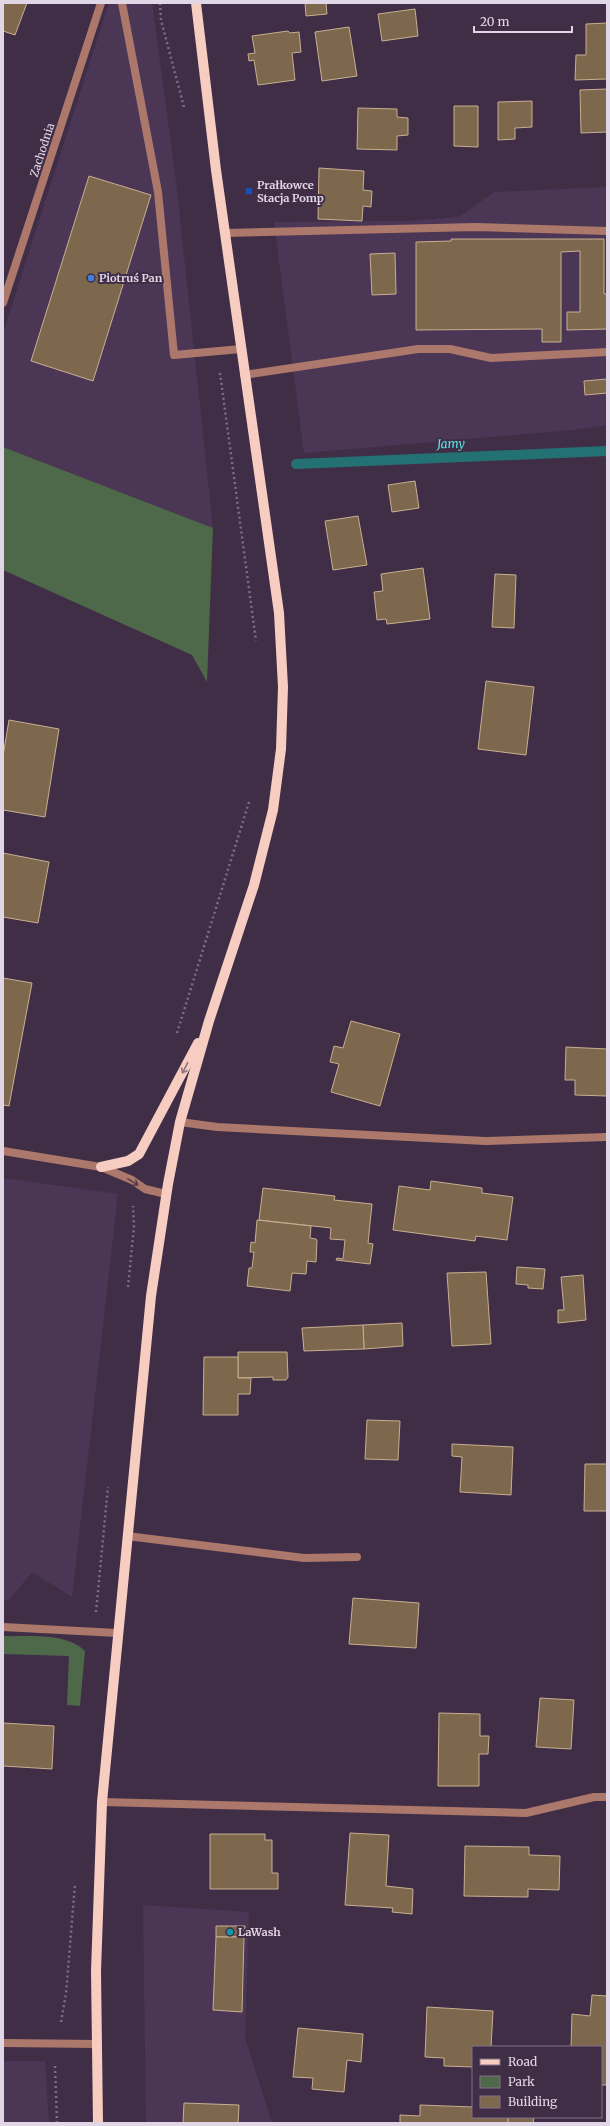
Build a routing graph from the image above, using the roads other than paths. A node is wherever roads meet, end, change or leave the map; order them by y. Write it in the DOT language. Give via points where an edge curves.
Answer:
graph roads {
  1 [pos="101,3"];
  2 [pos="122,3"];
  3 [pos="196,3"];
  4 [pos="607,231"];
  5 [pos="225,233"];
  6 [pos="3,303"];
  7 [pos="241,349"];
  8 [pos="607,352"];
  9 [pos="244,375"];
  10 [pos="209,1021"];
  11 [pos="180,1122"];
  12 [pos="607,1137"];
  13 [pos="3,1151"];
  14 [pos="101,1167"];
  15 [pos="166,1194"];
  16 [pos="127,1536"];
  17 [pos="357,1557"];
  18 [pos="3,1627"];
  19 [pos="117,1633"];
  20 [pos="607,1797"];
  21 [pos="102,1802"];
  22 [pos="3,2043"];
  23 [pos="97,2044"];
  24 [pos="98,2123"];
  1 -- 6 [label="street, Zachodnia"];
  2 -- 7 [label="street" via="158,192 174,355"];
  3 -- 5 [label="main road"];
  4 -- 5 [label="street" via="476,227"];
  5 -- 7 [label="main road"];
  7 -- 9 [label="main road"];
  8 -- 9 [label="street" via="491,358 450,349 418,349"];
  9 -- 10 [label="main road" via="279,612 284,687 281,749 273,810 256,878"];
  10 -- 11 [label="main road"];
  10 -- 14 [label="main road, one-way" via="139,1154 128,1161"];
  11 -- 12 [label="street" via="224,1128 485,1140"];
  11 -- 15 [label="main road"];
  13 -- 14 [label="street"];
  14 -- 15 [label="street, one-way" via="132,1180 144,1189"];
  15 -- 16 [label="main road" via="150,1296"];
  16 -- 17 [label="street" via="304,1558"];
  16 -- 19 [label="main road"];
  18 -- 19 [label="street"];
  19 -- 21 [label="main road"];
  20 -- 21 [label="street" via="594,1797 526,1813"];
  21 -- 23 [label="main road" via="97,1892"];
  22 -- 23 [label="street"];
  23 -- 24 [label="main road"];
}
